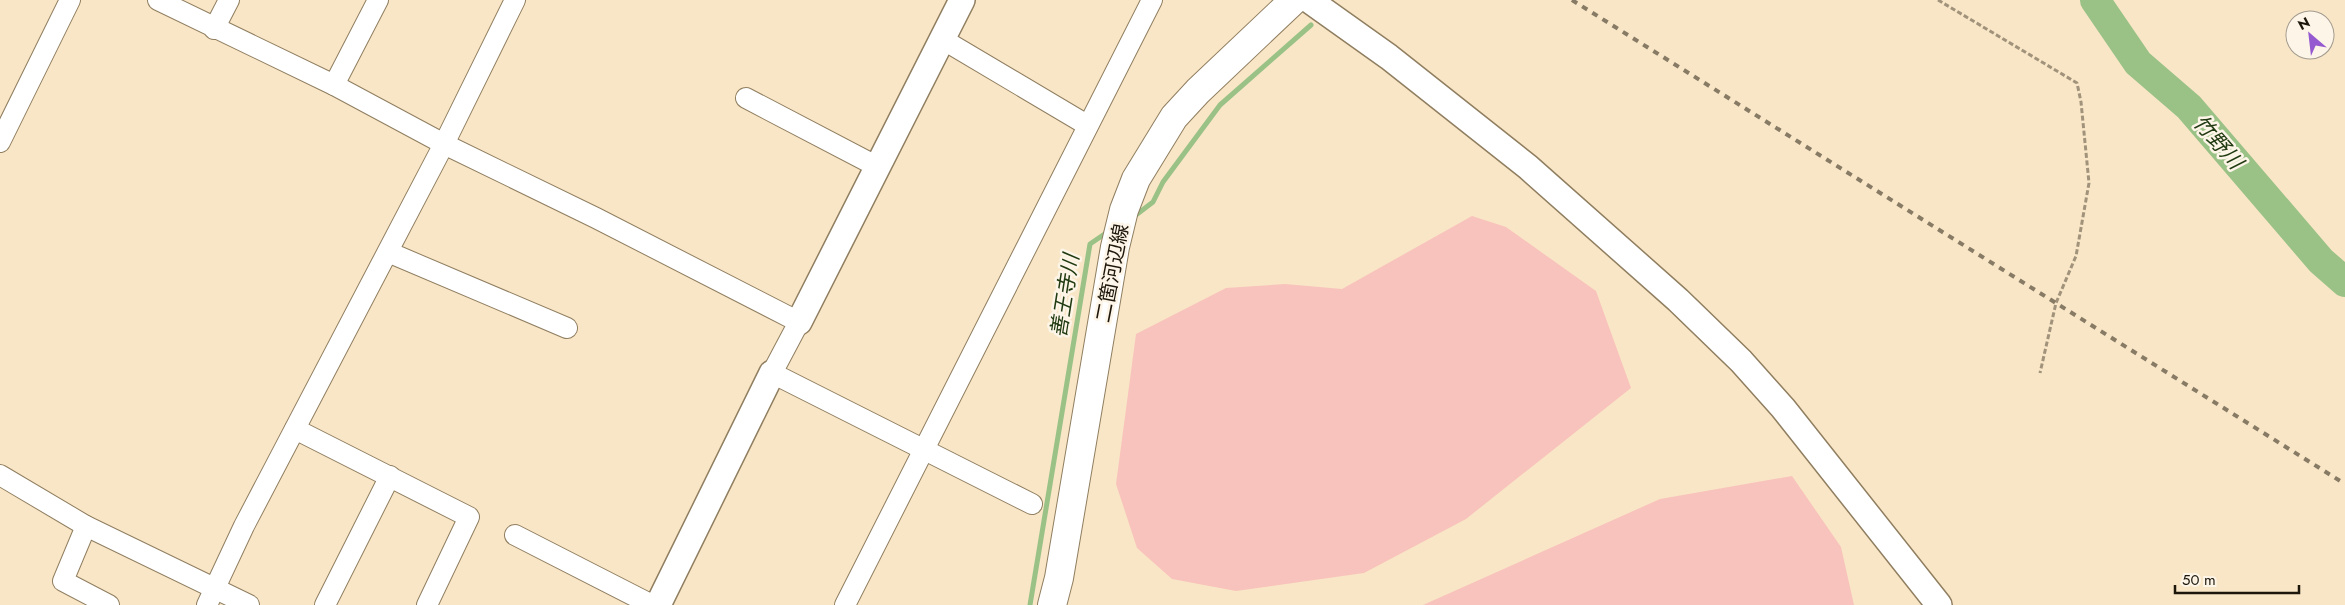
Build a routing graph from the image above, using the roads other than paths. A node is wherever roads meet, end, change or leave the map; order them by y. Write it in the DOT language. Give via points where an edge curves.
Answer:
graph roads {
  1 [pos="70,0"];
  2 [pos="158,0"];
  3 [pos="229,0"];
  4 [pos="378,0"];
  5 [pos="515,0"];
  6 [pos="962,0"];
  7 [pos="1152,0"];
  8 [pos="1294,0"];
  9 [pos="1309,0"];
  10 [pos="214,29"];
  11 [pos="942,39"];
  12 [pos="334,85"];
  13 [pos="746,98"];
  14 [pos="1087,125"];
  15 [pos="0,142"];
  16 [pos="444,144"];
  17 [pos="878,167"];
  18 [pos="388,252"];
  19 [pos="799,322"];
  20 [pos="567,328"];
  21 [pos="772,373"];
  22 [pos="295,429"];
  23 [pos="922,450"];
  24 [pos="0,475"];
  25 [pos="390,476"];
  26 [pos="1032,504"];
  27 [pos="86,526"];
  28 [pos="515,535"];
  29 [pos="211,597"];
  30 [pos="110,605"];
  31 [pos="249,605"];
  32 [pos="324,605"];
  33 [pos="427,605"];
  34 [pos="652,605"];
  35 [pos="658,605"];
  36 [pos="845,605"];
  37 [pos="1052,605"];
  38 [pos="1939,605"];
  1 -- 15 [label="street"];
  2 -- 10 [label="street"];
  3 -- 10 [label="street"];
  4 -- 12 [label="street"];
  5 -- 16 [label="street"];
  6 -- 11 [label="street"];
  7 -- 14 [label="street"];
  8 -- 37 [label="main road, 二箇河辺線" via="1174,117 1136,179 1115,247"];
  9 -- 38 [label="street" via="1389,57 1528,167 1678,300 1741,361 1783,408"];
  10 -- 12 [label="street"];
  11 -- 14 [label="street"];
  11 -- 17 [label="street"];
  12 -- 16 [label="street"];
  13 -- 17 [label="street"];
  14 -- 23 [label="street"];
  16 -- 18 [label="street"];
  16 -- 19 [label="street"];
  17 -- 19 [label="street"];
  18 -- 20 [label="street"];
  18 -- 22 [label="street"];
  19 -- 21 [label="street"];
  21 -- 23 [label="street"];
  21 -- 35 [label="street"];
  22 -- 25 [label="street"];
  22 -- 29 [label="street"];
  23 -- 26 [label="street"];
  23 -- 36 [label="street"];
  24 -- 27 [label="street"];
  25 -- 32 [label="street"];
  25 -- 33 [label="street" via="469,517"];
  27 -- 29 [label="street"];
  27 -- 30 [label="street" via="63,582"];
  28 -- 34 [label="street"];
  29 -- 31 [label="street"];
}
